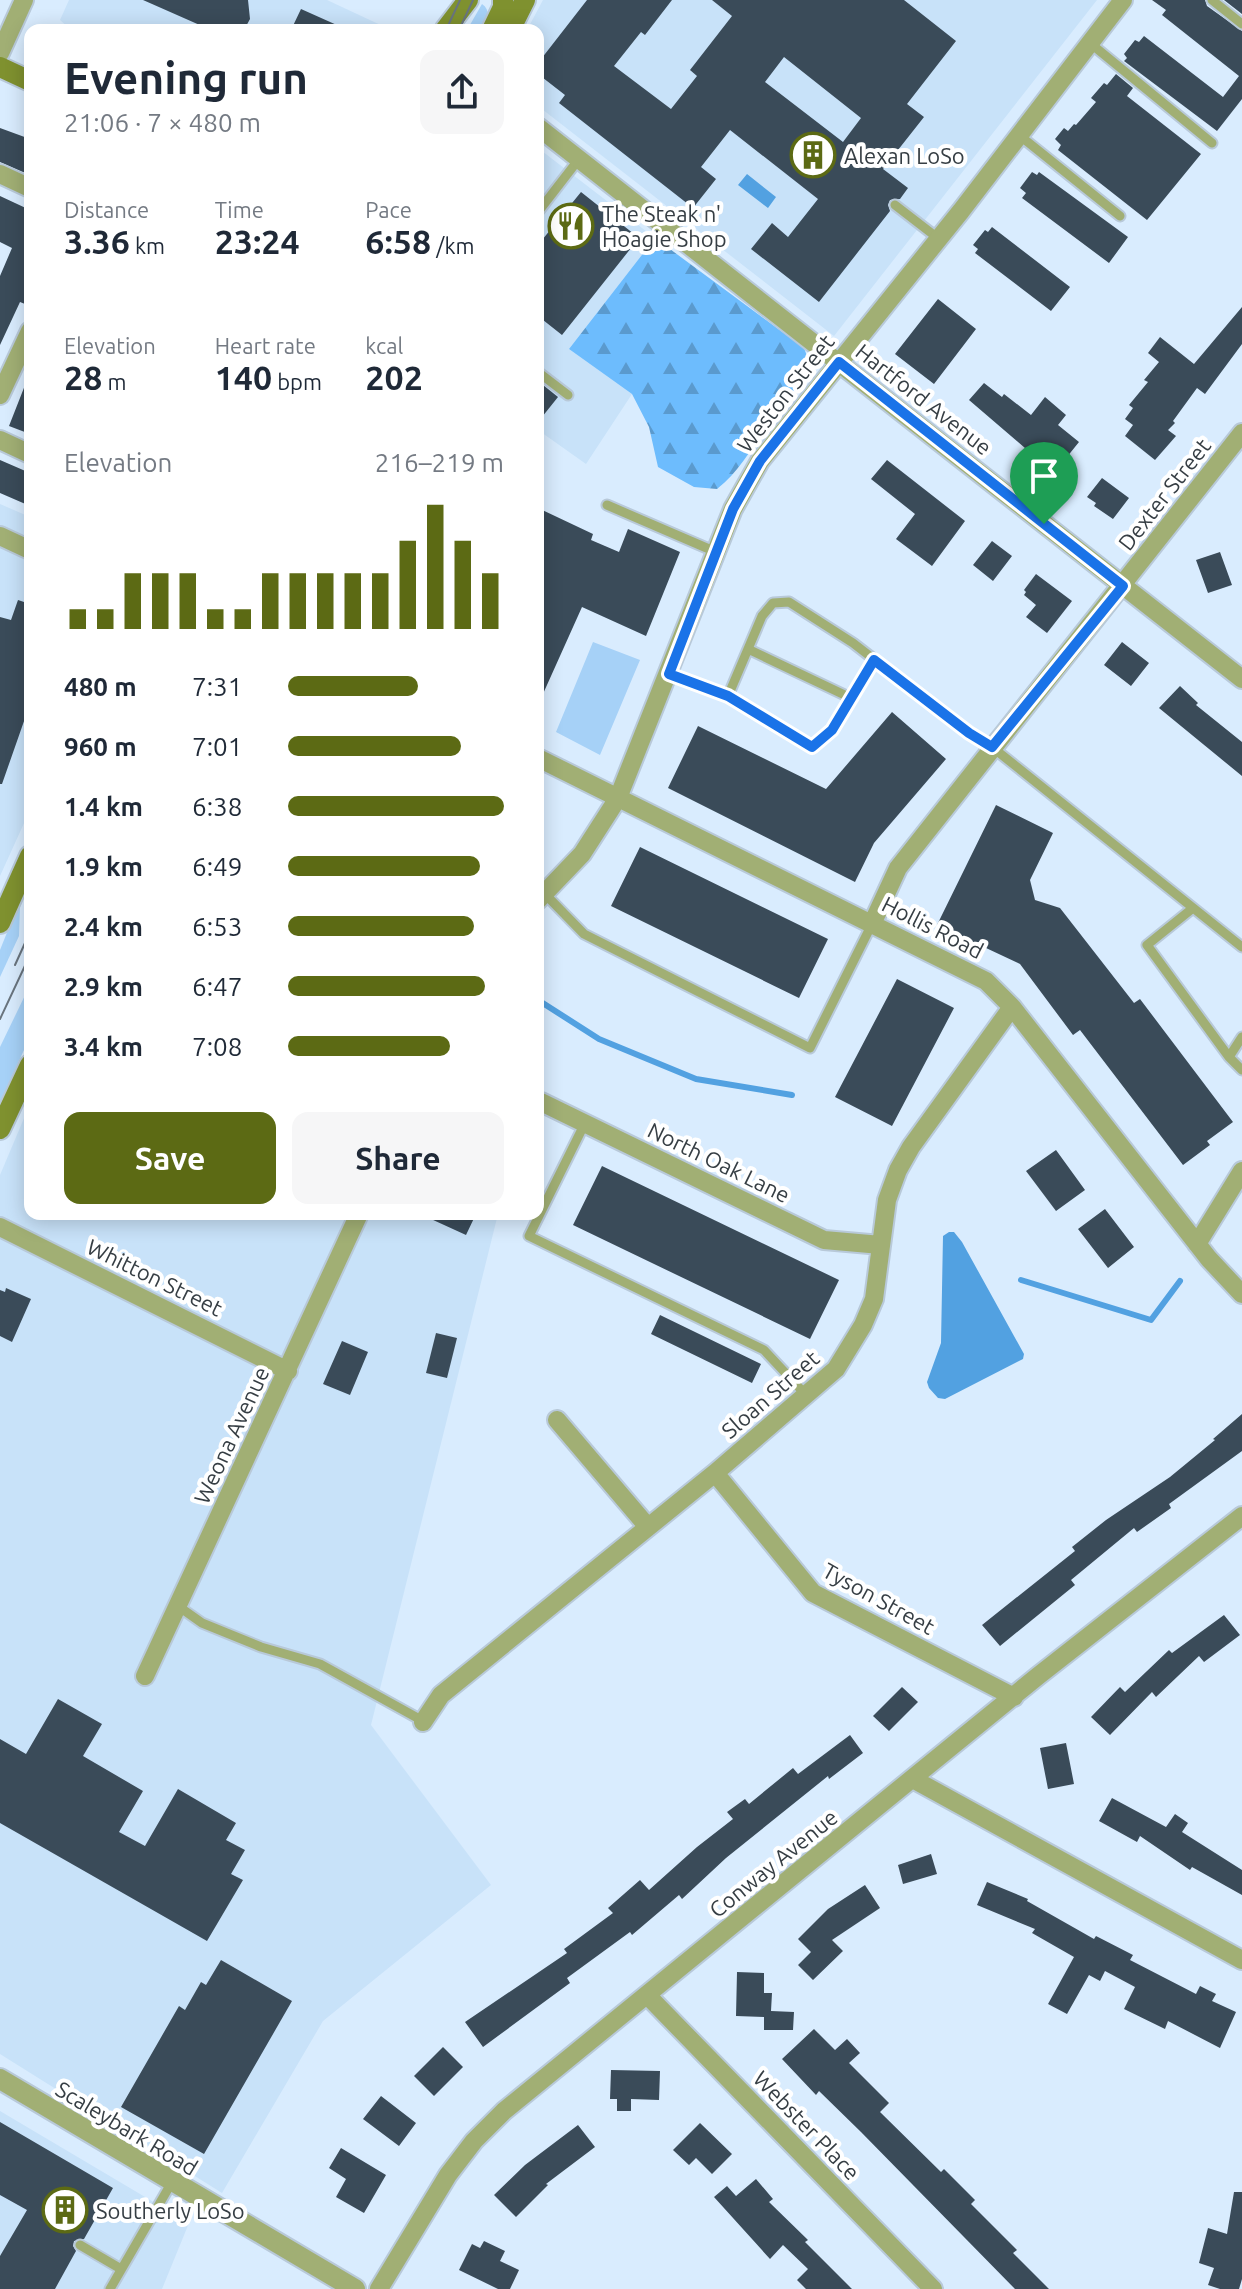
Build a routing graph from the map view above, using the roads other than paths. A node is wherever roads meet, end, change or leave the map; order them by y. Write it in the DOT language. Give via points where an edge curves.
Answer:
graph roads {
  1 [pos="24,0"];
  2 [pos="468,0"];
  3 [pos="503,0"];
  4 [pos="525,0"];
  5 [pos="1123,0"];
  6 [pos="1212,0"];
  7 [pos="450,24"];
  8 [pos="495,24"];
  9 [pos="513,24"];
  10 [pos="1242,24"];
  11 [pos="1090,43"];
  12 [pos="0,53"];
  13 [pos="0,67"];
  14 [pos="24,78"];
  15 [pos="544,132"];
  16 [pos="1019,135"];
  17 [pos="1212,143"];
  18 [pos="579,159"];
  19 [pos="0,174"];
  20 [pos="24,185"];
  21 [pos="544,204"];
  22 [pos="895,205"];
  23 [pos="1120,216"];
  24 [pos="939,239"];
  25 [pos="24,344"];
  26 [pos="839,362"];
  27 [pos="544,377"];
  28 [pos="0,395"];
  29 [pos="568,395"];
  30 [pos="1242,433"];
  31 [pos="0,440"];
  32 [pos="24,451"];
  33 [pos="607,505"];
  34 [pos="0,536"];
  35 [pos="24,547"];
  36 [pos="716,552"];
  37 [pos="1123,586"];
  38 [pos="748,649"];
  39 [pos="874,660"];
  40 [pos="669,674"];
  41 [pos="1242,679"];
  42 [pos="728,696"];
  43 [pos="851,698"];
  44 [pos="992,747"];
  45 [pos="544,761"];
  46 [pos="618,798"];
  47 [pos="24,864"];
  48 [pos="7,888"];
  49 [pos="544,895"];
  50 [pos="544,899"];
  51 [pos="1193,908"];
  52 [pos="0,923"];
  53 [pos="872,924"];
  54 [pos="1242,947"];
  55 [pos="1012,1007"];
  56 [pos="1242,1037"];
  57 [pos="1229,1057"];
  58 [pos="1242,1070"];
  59 [pos="24,1078"];
  60 [pos="544,1103"];
  61 [pos="585,1123"];
  62 [pos="0,1129"];
  63 [pos="1242,1171"];
  64 [pos="544,1206"];
  65 [pos="356,1220"];
  66 [pos="537,1220"];
  67 [pos="0,1227"];
  68 [pos="1197,1244"];
  69 [pos="881,1245"];
  70 [pos="1242,1294"];
  71 [pos="288,1371"];
  72 [pos="807,1396"];
  73 [pos="557,1420"];
  74 [pos="715,1473"];
  75 [pos="1242,1516"];
  76 [pos="648,1527"];
  77 [pos="178,1606"];
  78 [pos="145,1676"];
  79 [pos="1014,1697"];
  80 [pos="423,1722"];
  81 [pos="913,1779"];
  82 [pos="1242,1960"];
  83 [pos="647,1995"];
  84 [pos="0,2079"];
  85 [pos="172,2182"];
  86 [pos="80,2245"];
  87 [pos="121,2269"];
  88 [pos="110,2289"];
  89 [pos="355,2289"];
  90 [pos="379,2289"];
  91 [pos="933,2289"];
  1 -- 12 [label="street"];
  2 -- 7 [label="main road"];
  3 -- 8 [label="main road"];
  4 -- 9 [label="main road"];
  5 -- 11 [label="street, Weston Street"];
  6 -- 10 [label="lane"];
  11 -- 16 [label="street, Weston Street"];
  11 -- 17 [label="lane"];
  13 -- 14 [label="main road"];
  15 -- 18 [label="street, Hartford Avenue"];
  16 -- 23 [label="lane"];
  16 -- 24 [label="street, Weston Street"];
  18 -- 21 [label="lane"];
  18 -- 26 [label="street, Hartford Avenue"];
  19 -- 20 [label="street"];
  22 -- 24 [label="lane"];
  24 -- 26 [label="street, Weston Street"];
  25 -- 28 [label="street"];
  26 -- 36 [label="street, Weston Street" via="760,461"];
  26 -- 37 [label="street, Hartford Avenue"];
  27 -- 29 [label="lane"];
  30 -- 37 [label="street, Dexter Street"];
  31 -- 32 [label="street"];
  33 -- 36 [label="lane"];
  34 -- 35 [label="street"];
  36 -- 40 [label="street, Weston Street"];
  37 -- 41 [label="street, Hartford Avenue"];
  37 -- 44 [label="street, Dexter Street"];
  38 -- 39 [label="lane" via="773,603 789,602"];
  38 -- 42 [label="lane"];
  38 -- 43 [label="lane"];
  39 -- 43 [label="lane"];
  39 -- 44 [label="lane"];
  40 -- 42 [label="lane"];
  40 -- 46 [label="street, Weston Street"];
  42 -- 43 [label="lane" via="812,747 832,730"];
  44 -- 51 [label="lane"];
  44 -- 53 [label="street, Dexter Street" via="898,868"];
  45 -- 46 [label="street, Hollis Road"];
  46 -- 49 [label="street, Weston Street" via="582,854"];
  46 -- 53 [label="street, Hollis Road"];
  47 -- 48 [label="main road"];
  48 -- 52 [label="main road"];
  50 -- 53 [label="lane" via="584,934 810,1048"];
  51 -- 54 [label="lane"];
  51 -- 57 [label="lane" via="1147,945"];
  53 -- 55 [label="street, Hollis Road" via="986,981"];
  55 -- 68 [label="street, Hollis Road"];
  55 -- 69 [label="street, Sloan Street" via="904,1158 887,1200"];
  56 -- 57 [label="lane"];
  57 -- 58 [label="lane"];
  59 -- 62 [label="main road"];
  60 -- 61 [label="street, North Oak Lane"];
  61 -- 64 [label="lane"];
  61 -- 69 [label="street, North Oak Lane" via="824,1240"];
  63 -- 68 [label="street"];
  65 -- 71 [label="street, Weona Avenue"];
  66 -- 72 [label="lane" via="529,1236 764,1350"];
  67 -- 71 [label="street, Whitton Street"];
  68 -- 70 [label="street, Hollis Road"];
  69 -- 72 [label="street, Sloan Street" via="874,1299 863,1325 836,1369"];
  71 -- 77 [label="street, Weona Avenue"];
  72 -- 74 [label="street, Sloan Street"];
  73 -- 76 [label="street"];
  74 -- 76 [label="street, Sloan Street"];
  74 -- 79 [label="street, Tyson Street" via="813,1593"];
  75 -- 79 [label="street, Conway Avenue"];
  76 -- 80 [label="street, Sloan Street" via="441,1695"];
  77 -- 78 [label="street, Weona Avenue"];
  77 -- 80 [label="lane" via="202,1623 320,1664"];
  79 -- 81 [label="street, Conway Avenue"];
  81 -- 82 [label="street"];
  81 -- 83 [label="street, Conway Avenue"];
  83 -- 90 [label="street, Conway Avenue" via="474,2141"];
  83 -- 91 [label="street, Webster Place"];
  84 -- 85 [label="street, Scaleybark Road"];
  85 -- 87 [label="lane"];
  85 -- 89 [label="street, Scaleybark Road"];
  86 -- 87 [label="lane"];
  87 -- 88 [label="lane"];
}
